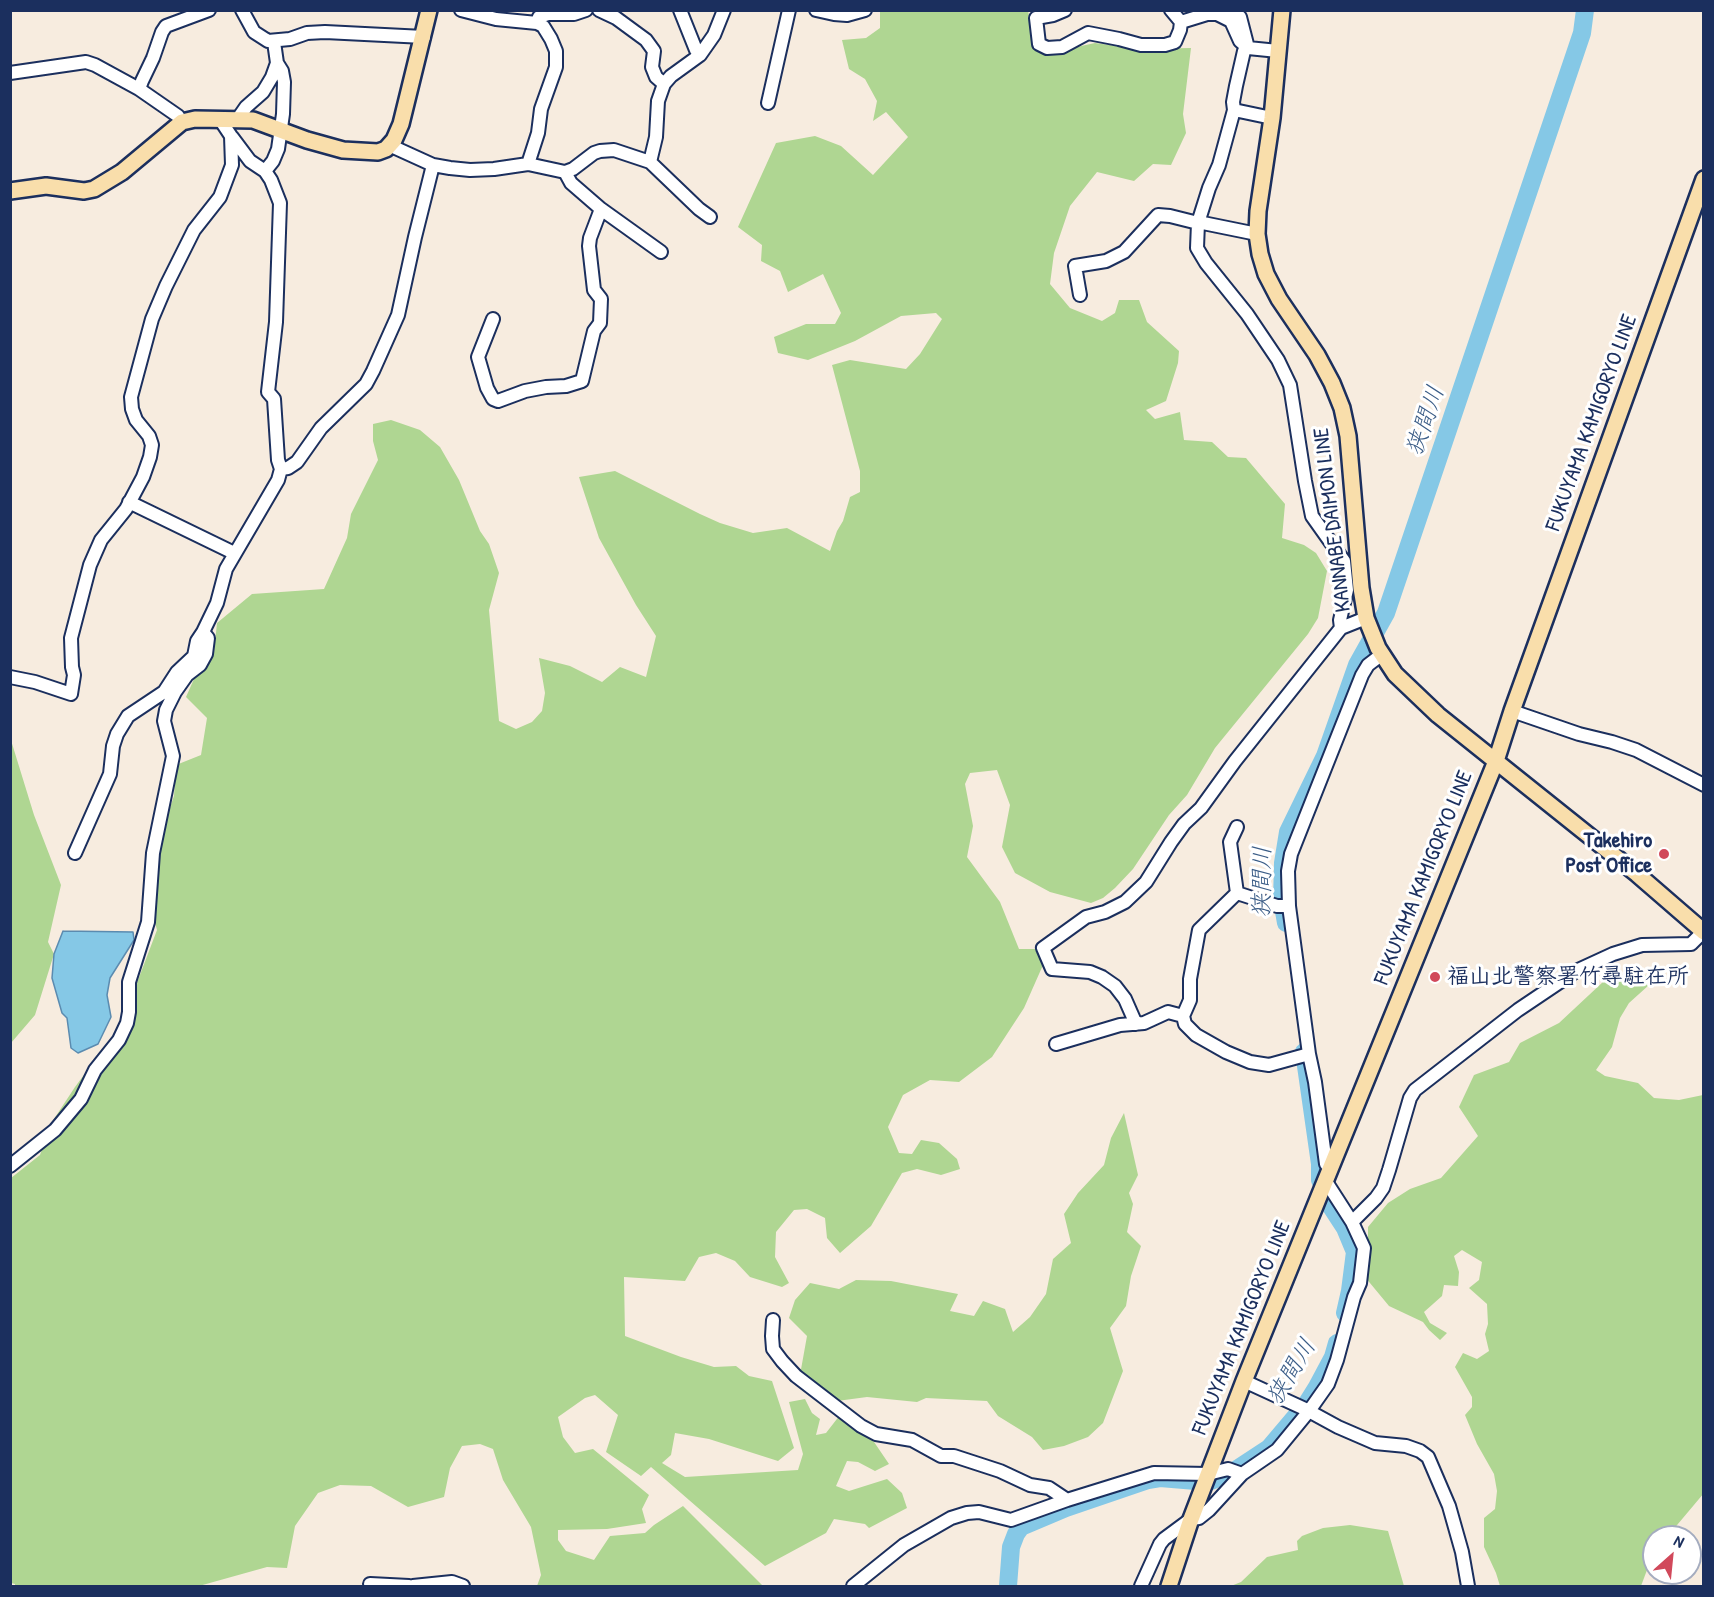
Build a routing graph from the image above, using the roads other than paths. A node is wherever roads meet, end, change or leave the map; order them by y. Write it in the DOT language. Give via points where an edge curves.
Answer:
graph roads {
  1 [pos="209,10"];
  2 [pos="242,10"];
  3 [pos="429,10"];
  4 [pos="461,10"];
  5 [pos="586,10"];
  6 [pos="599,10"];
  7 [pos="680,10"];
  8 [pos="724,10"];
  9 [pos="789,10"];
  10 [pos="816,10"];
  11 [pos="865,10"];
  12 [pos="1065,10"];
  13 [pos="1171,10"];
  14 [pos="1231,10"];
  15 [pos="1282,10"];
  16 [pos="1181,21"];
  17 [pos="537,23"];
  18 [pos="424,37"];
  19 [pos="274,42"];
  20 [pos="1248,48"];
  21 [pos="1278,51"];
  22 [pos="700,55"];
  23 [pos="277,63"];
  24 [pos="10,73"];
  25 [pos="664,84"];
  26 [pos="139,89"];
  27 [pos="768,103"];
  28 [pos="1234,110"];
  29 [pos="219,118"];
  30 [pos="1272,118"];
  31 [pos="237,120"];
  32 [pos="182,122"];
  33 [pos="280,129"];
  34 [pos="231,136"];
  35 [pos="390,145"];
  36 [pos="650,162"];
  37 [pos="528,164"];
  38 [pos="433,165"];
  39 [pos="265,171"];
  40 [pos="564,172"];
  41 [pos="1704,179"];
  42 [pos="10,191"];
  43 [pos="601,209"];
  44 [pos="710,217"];
  45 [pos="1198,224"];
  46 [pos="1257,234"];
  47 [pos="661,252"];
  48 [pos="1080,296"];
  49 [pos="493,319"];
  50 [pos="281,469"];
  51 [pos="129,502"];
  52 [pos="234,553"];
  53 [pos="1367,622"];
  54 [pos="1341,628"];
  55 [pos="204,632"];
  56 [pos="1379,651"];
  57 [pos="10,677"];
  58 [pos="1512,711"];
  59 [pos="1496,761"];
  60 [pos="1704,785"];
  61 [pos="1237,827"];
  62 [pos="75,853"];
  63 [pos="1237,893"];
  64 [pos="1283,906"];
  65 [pos="1703,931"];
  66 [pos="1183,1016"];
  67 [pos="1136,1024"];
  68 [pos="1056,1044"];
  69 [pos="1304,1055"];
  70 [pos="10,1166"];
  71 [pos="1325,1181"];
  72 [pos="1352,1222"];
  73 [pos="773,1320"];
  74 [pos="1244,1380"];
  75 [pos="1304,1409"];
  76 [pos="1237,1472"];
  77 [pos="1206,1479"];
  78 [pos="1067,1500"];
  79 [pos="1191,1519"];
  80 [pos="370,1584"];
  81 [pos="411,1587"];
  82 [pos="463,1587"];
  83 [pos="854,1587"];
  84 [pos="1142,1587"];
  85 [pos="1169,1587"];
  86 [pos="1468,1587"];
  1 -- 26 [label="street" via="166,26"];
  2 -- 19 [label="street" via="254,32"];
  3 -- 18 [label="main road"];
  4 -- 17 [label="street"];
  5 -- 17 [label="street" via="548,14 539,17"];
  6 -- 25 [label="street" via="646,40 654,51 652,67 656,77"];
  7 -- 22 [label="street"];
  8 -- 22 [label="street"];
  9 -- 27 [label="street"];
  10 -- 11 [label="street" via="847,15"];
  12 -- 16 [label="street" via="1036,18 1039,44 1062,47 1088,33 1141,45 1166,45 1175,42"];
  13 -- 16 [label="street"];
  14 -- 20 [label="street" via="1240,17"];
  15 -- 21 [label="main road, KANNABE DAIMON LINE"];
  16 -- 20 [label="street" via="1217,14 1231,21 1240,41"];
  17 -- 37 [label="street" via="551,39 557,59"];
  18 -- 19 [label="street" via="325,32"];
  18 -- 35 [label="main road" via="401,124"];
  19 -- 23 [label="street"];
  20 -- 21 [label="street"];
  20 -- 28 [label="street" via="1236,86"];
  21 -- 30 [label="main road, KANNABE DAIMON LINE"];
  22 -- 25 [label="street"];
  23 -- 31 [label="street" via="263,92"];
  23 -- 33 [label="street" via="284,82"];
  24 -- 26 [label="street" via="86,62"];
  25 -- 36 [label="street"];
  26 -- 32 [label="street"];
  28 -- 30 [label="street"];
  28 -- 45 [label="street"];
  29 -- 31 [label="main road"];
  29 -- 32 [label="main road"];
  29 -- 34 [label="street"];
  30 -- 46 [label="main road, KANNABE DAIMON LINE"];
  31 -- 33 [label="main road" via="253,120"];
  32 -- 42 [label="main road" via="122,172 94,189 46,186"];
  33 -- 35 [label="main road" via="344,150 378,152"];
  33 -- 39 [label="street" via="278,149"];
  34 -- 39 [label="street" via="250,161"];
  34 -- 51 [label="street" via="229,177 220,197 194,230 152,319 131,397 136,420 152,445 143,477"];
  35 -- 38 [label="street"];
  36 -- 40 [label="street" via="608,150 594,153"];
  36 -- 44 [label="street"];
  37 -- 38 [label="street" via="470,170"];
  37 -- 40 [label="street"];
  38 -- 50 [label="street" via="398,315 374,371 321,428 297,462"];
  39 -- 50 [label="street" via="280,203 276,322 268,392 274,399"];
  40 -- 43 [label="street"];
  41 -- 58 [label="main road, FUKUYAMA KAMIGORYO LINE"];
  43 -- 47 [label="street"];
  43 -- 49 [label="street" via="589,246 594,290 601,299 600,323 594,331 582,381 494,399 478,357"];
  45 -- 46 [label="street"];
  45 -- 48 [label="street" via="1158,215 1124,252 1106,261 1075,266"];
  45 -- 54 [label="street" via="1200,255 1247,314 1290,385 1312,516 1344,561 1347,590"];
  46 -- 53 [label="main road, KANNABE DAIMON LINE" via="1266,274 1317,355 1342,408"];
  50 -- 52 [label="street"];
  51 -- 52 [label="street"];
  51 -- 57 [label="street" via="101,540 90,565 71,638 74,675 70,694"];
  52 -- 55 [label="street"];
  53 -- 54 [label="street"];
  53 -- 56 [label="main road, KANNABE DAIMON LINE"];
  54 -- 67 [label="street" via="1201,808 1177,833 1146,882 1125,902 1086,917 1043,948 1052,969 1090,972 1115,987"];
  55 -- 62 [label="street" via="194,656 164,692 128,716 117,734 110,774"];
  55 -- 70 [label="street" via="208,638 206,654 187,675 166,710 164,722 173,756 153,853 148,922 129,982 127,1023 95,1070 81,1099 55,1130"];
  56 -- 59 [label="main road, KANNABE DAIMON LINE" via="1395,674 1438,715"];
  56 -- 64 [label="street" via="1362,675 1291,854"];
  58 -- 59 [label="main road, FUKUYAMA KAMIGORYO LINE"];
  58 -- 60 [label="street" via="1636,750"];
  59 -- 65 [label="main road, KANNABE DAIMON LINE"];
  59 -- 71 [label="main road, FUKUYAMA KAMIGORYO LINE"];
  61 -- 63 [label="street" via="1230,842"];
  63 -- 64 [label="street"];
  63 -- 66 [label="street" via="1199,930 1190,1000"];
  64 -- 69 [label="street"];
  65 -- 72 [label="street" via="1691,944 1642,945 1576,971 1518,1010 1415,1090 1383,1188"];
  66 -- 67 [label="street" via="1168,1012"];
  66 -- 69 [label="street" via="1196,1035 1250,1062 1269,1065"];
  67 -- 68 [label="street"];
  69 -- 71 [label="street" via="1315,1082"];
  71 -- 72 [label="street"];
  71 -- 74 [label="main road, FUKUYAMA KAMIGORYO LINE"];
  72 -- 75 [label="street" via="1364,1248 1360,1283 1328,1384"];
  73 -- 78 [label="street" via="773,1349 782,1361 796,1377 861,1426 876,1434 912,1440 941,1456 954,1456 1030,1485 1049,1488"];
  74 -- 75 [label="street"];
  74 -- 77 [label="main road, FUKUYAMA KAMIGORYO LINE"];
  75 -- 76 [label="street" via="1277,1450"];
  75 -- 86 [label="street" via="1375,1443 1406,1446 1428,1457 1449,1506"];
  76 -- 77 [label="street" via="1228,1469"];
  76 -- 79 [label="street" via="1209,1510"];
  77 -- 78 [label="street" via="1154,1473"];
  77 -- 79 [label="main road, FUKUYAMA KAMIGORYO LINE"];
  78 -- 83 [label="street" via="1011,1520 979,1512 951,1518 904,1545"];
  79 -- 84 [label="street" via="1160,1544"];
  79 -- 85 [label="main road, FUKUYAMA KAMIGORYO LINE"];
  80 -- 81 [label="street"];
  81 -- 82 [label="street" via="452,1582"];
}
